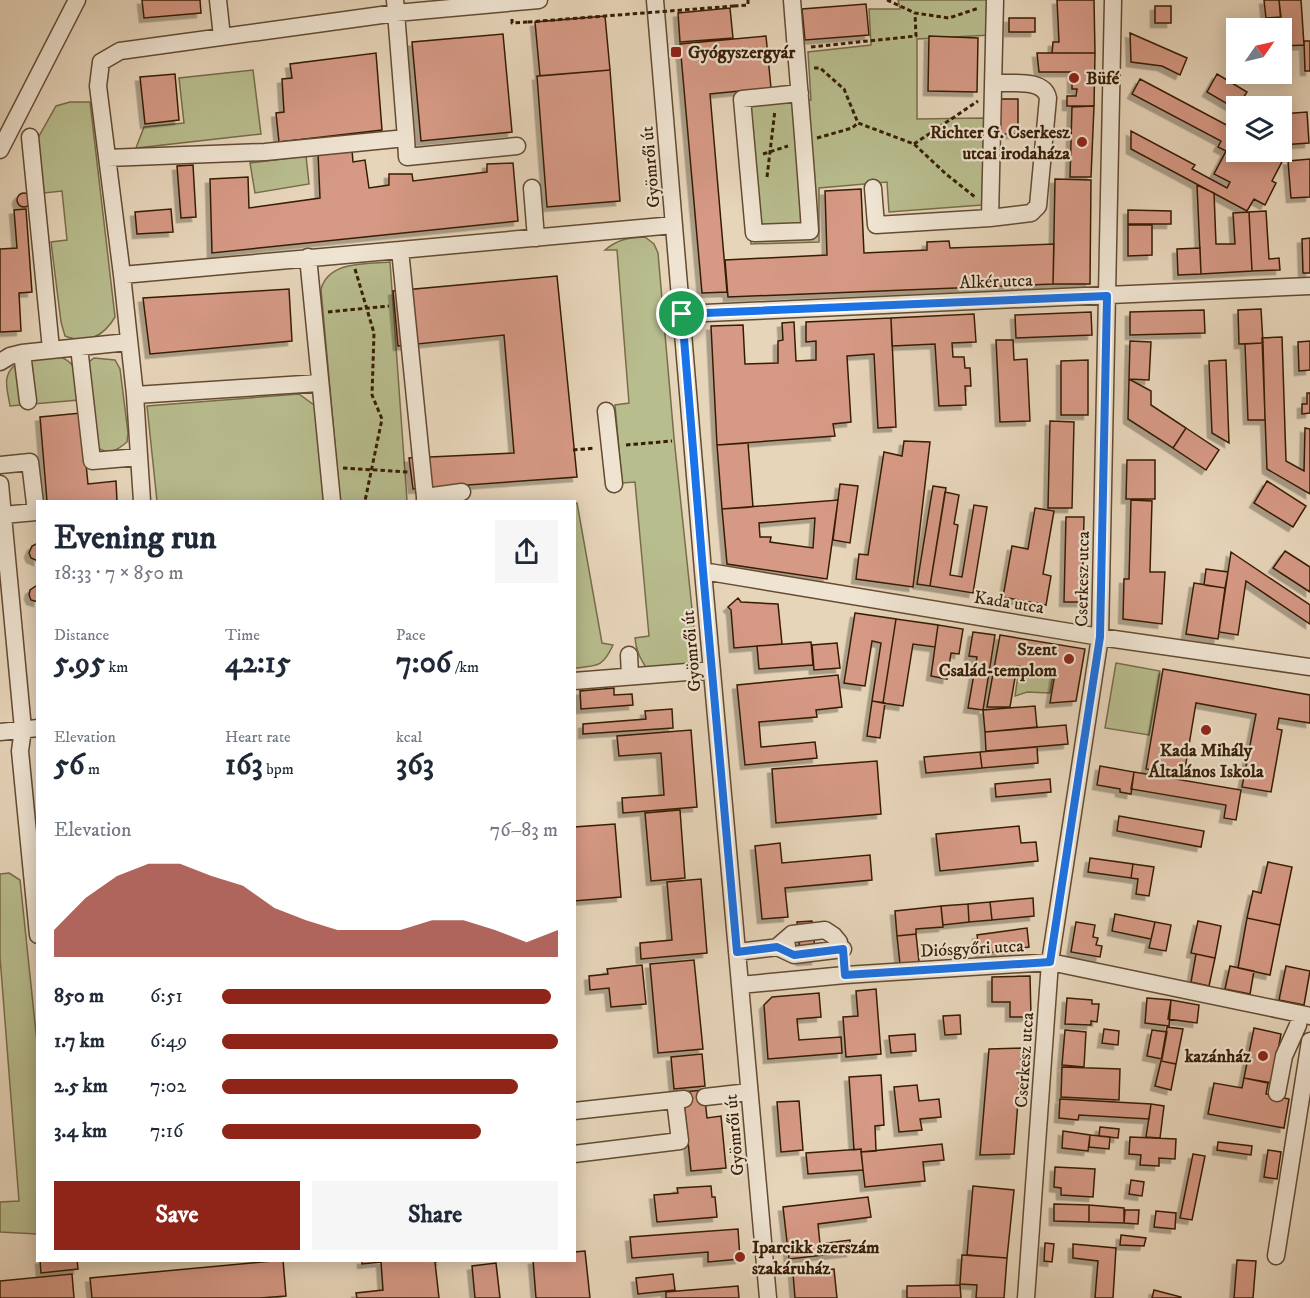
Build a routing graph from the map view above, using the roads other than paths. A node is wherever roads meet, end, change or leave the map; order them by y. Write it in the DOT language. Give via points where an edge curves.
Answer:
graph roads {
  1 [pos="77,0"];
  2 [pos="219,0"];
  3 [pos="539,0"];
  4 [pos="655,0"];
  5 [pos="792,0"];
  6 [pos="1113,0"];
  7 [pos="995,2"];
  8 [pos="396,7"];
  9 [pos="222,37"];
  10 [pos="993,86"];
  11 [pos="800,93"];
  12 [pos="30,137"];
  13 [pos="406,138"];
  14 [pos="517,146"];
  15 [pos="0,150"];
  16 [pos="107,158"];
  17 [pos="532,188"];
  18 [pos="873,188"];
  19 [pos="990,218"];
  20 [pos="674,225"];
  21 [pos="536,238"];
  22 [pos="400,249"];
  23 [pos="308,258"];
  24 [pos="122,275"];
  25 [pos="1310,286"];
  26 [pos="1107,296"];
  27 [pos="682,314"];
  28 [pos="128,342"];
  29 [pos="79,347"];
  30 [pos="51,350"];
  31 [pos="22,353"];
  32 [pos="0,362"];
  33 [pos="319,383"];
  34 [pos="135,395"];
  35 [pos="28,401"];
  36 [pos="606,411"];
  37 [pos="139,457"];
  38 [pos="0,465"];
  39 [pos="0,484"];
  40 [pos="614,484"];
  41 [pos="462,492"];
  42 [pos="425,499"];
  43 [pos="142,500"];
  44 [pos="332,500"];
  45 [pos="3,515"];
  46 [pos="703,571"];
  47 [pos="1100,637"];
  48 [pos="629,656"];
  49 [pos="1310,667"];
  50 [pos="712,670"];
  51 [pos="630,676"];
  52 [pos="576,681"];
  53 [pos="30,729"];
  54 [pos="0,732"];
  55 [pos="36,915"];
  56 [pos="737,952"];
  57 [pos="1050,962"];
  58 [pos="845,975"];
  59 [pos="740,985"];
  60 [pos="1305,1015"];
  61 [pos="1310,1041"];
  62 [pos="749,1092"];
  63 [pos="1278,1093"];
  64 [pos="705,1097"];
  65 [pos="576,1111"];
  66 [pos="576,1154"];
  67 [pos="1276,1256"];
  68 [pos="768,1298"];
  69 [pos="1026,1298"];
  1 -- 15 [label="street"];
  2 -- 9 [label="street"];
  3 -- 8 [label="street"];
  4 -- 20 [label="street, Gyömrői út"];
  5 -- 11 [label="street"];
  6 -- 26 [label="street, Cserkesz utca"];
  7 -- 10 [label="street"];
  8 -- 9 [label="street"];
  8 -- 13 [label="street"];
  9 -- 16 [label="street" via="120,51 101,62 98,86"];
  10 -- 19 [label="street"];
  10 -- 19 [label="street" via="1040,86 1048,98 1038,206 1031,213"];
  11 -- 11 [label="street" via="810,231 754,233 742,99"];
  12 -- 30 [label="street"];
  13 -- 14 [label="street" via="407,157"];
  13 -- 16 [label="street" via="265,152"];
  16 -- 24 [label="street"];
  17 -- 21 [label="street"];
  18 -- 19 [label="street" via="876,225"];
  20 -- 21 [label="street"];
  20 -- 27 [label="street, Gyömrői út"];
  21 -- 22 [label="street"];
  22 -- 23 [label="street"];
  22 -- 42 [label="street"];
  23 -- 24 [label="street"];
  23 -- 33 [label="street"];
  24 -- 28 [label="street"];
  25 -- 26 [label="street, Alkér utca"];
  26 -- 27 [label="street, Alkér utca"];
  26 -- 47 [label="street, Cserkesz utca"];
  27 -- 46 [label="street, Gyömrői út"];
  28 -- 29 [label="street"];
  28 -- 34 [label="street"];
  29 -- 30 [label="street"];
  29 -- 37 [label="street" via="92,461"];
  30 -- 31 [label="street"];
  31 -- 32 [label="street"];
  31 -- 35 [label="street"];
  33 -- 34 [label="street"];
  33 -- 44 [label="street"];
  34 -- 37 [label="street"];
  36 -- 40 [label="street"];
  37 -- 43 [label="street"];
  38 -- 45 [label="street" via="30,462 36,512"];
  39 -- 45 [label="street"];
  41 -- 42 [label="street"];
  45 -- 53 [label="street"];
  46 -- 47 [label="street, Kada utca"];
  46 -- 50 [label="street, Gyömrői út"];
  47 -- 49 [label="street, Kada utca"];
  47 -- 57 [label="street, Cserkesz utca"];
  48 -- 51 [label="street"];
  50 -- 51 [label="street"];
  50 -- 56 [label="street, Gyömrői út"];
  51 -- 52 [label="street"];
  53 -- 54 [label="street"];
  53 -- 55 [label="street" via="20,752"];
  56 -- 58 [label="street" via="777,947 794,955 841,946"];
  56 -- 59 [label="street, Gyömrői út"];
  57 -- 58 [label="street, Diósgyőri utca"];
  57 -- 60 [label="street, Diósgyőri utca"];
  57 -- 69 [label="street, Cserkesz utca"];
  58 -- 59 [label="street, Diósgyőri utca"];
  59 -- 62 [label="street, Gyömrői út"];
  60 -- 63 [label="street" via="1284,1056"];
  61 -- 67 [label="street"];
  62 -- 64 [label="street"];
  62 -- 68 [label="street, Gyömrői út"];
  65 -- 66 [label="street" via="679,1100 680,1142"];
}
